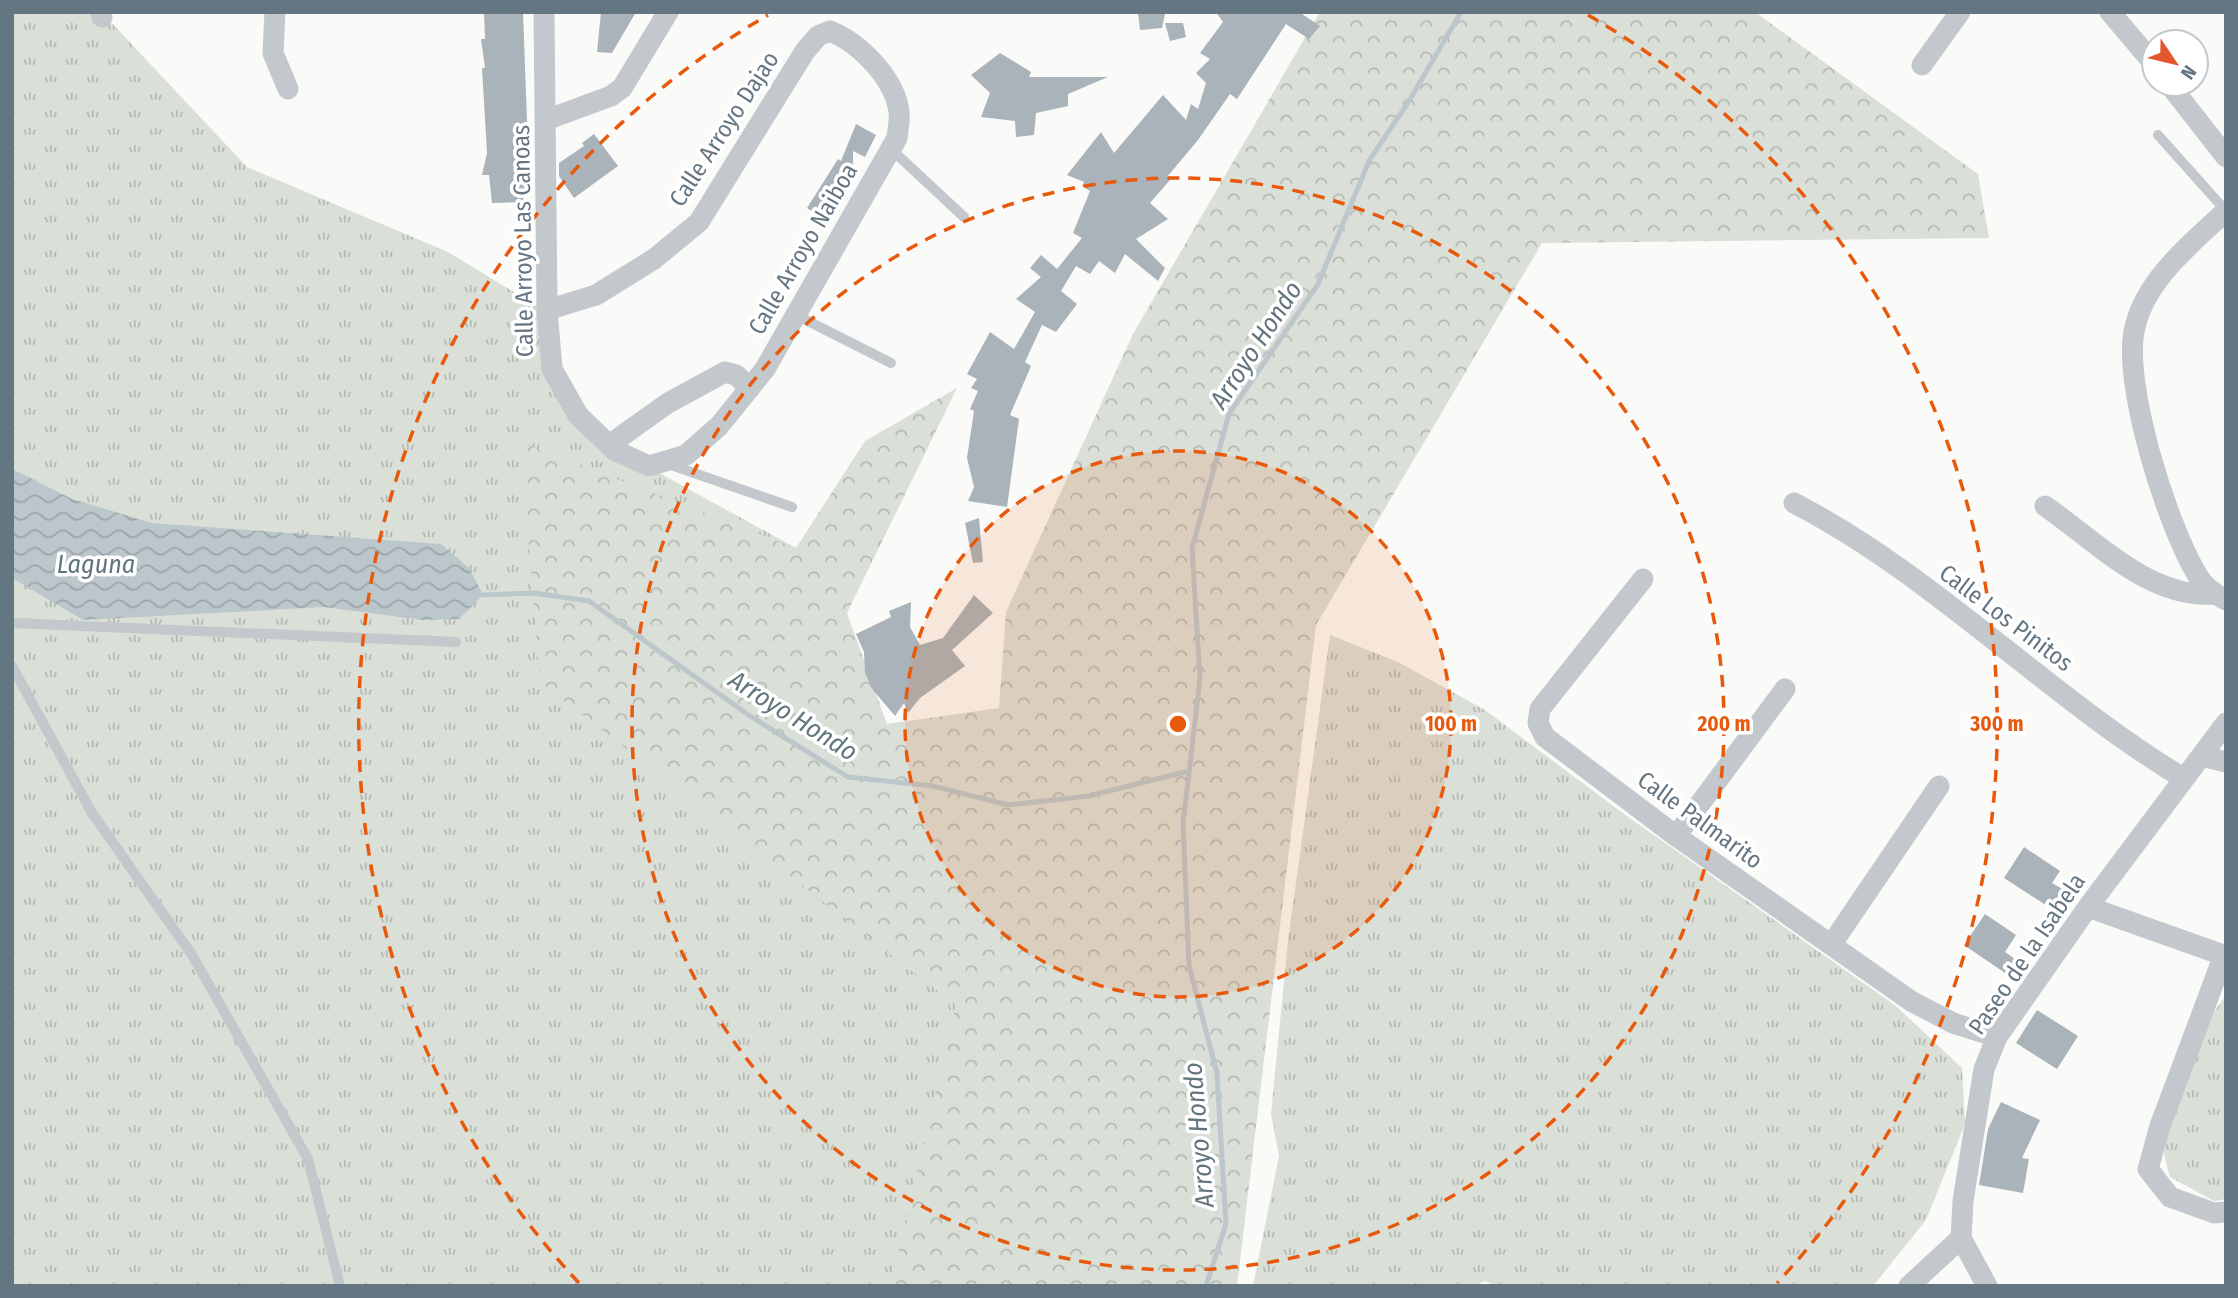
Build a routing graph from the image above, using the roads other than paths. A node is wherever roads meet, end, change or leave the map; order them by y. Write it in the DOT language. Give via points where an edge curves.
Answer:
graph roads {
  1 [pos="275,12"];
  2 [pos="544,12"];
  3 [pos="668,12"];
  4 [pos="1960,12"];
  5 [pos="2110,12"];
  6 [pos="830,31"];
  7 [pos="2140,47"];
  8 [pos="1922,65"];
  9 [pos="288,89"];
  10 [pos="2180,98"];
  11 [pos="546,120"];
  12 [pos="2158,135"];
  13 [pos="891,149"];
  14 [pos="2226,157"];
  15 [pos="2226,211"];
  16 [pos="964,217"];
  17 [pos="547,310"];
  18 [pos="796,315"];
  19 [pos="891,363"];
  20 [pos="750,388"];
  21 [pos="609,445"];
  22 [pos="656,464"];
  23 [pos="1794,503"];
  24 [pos="2045,506"];
  25 [pos="792,507"];
  26 [pos="1643,579"];
  27 [pos="2220,597"];
  28 [pos="12,623"];
  29 [pos="456,642"];
  30 [pos="12,666"];
  31 [pos="1785,689"];
  32 [pos="2226,723"];
  33 [pos="2202,755"];
  34 [pos="2226,762"];
  35 [pos="2183,778"];
  36 [pos="1939,786"];
  37 [pos="1676,836"];
  38 [pos="2088,907"];
  39 [pos="1831,945"];
  40 [pos="2225,956"];
  41 [pos="1997,1037"];
  42 [pos="2226,1212"];
  43 [pos="1961,1238"];
  44 [pos="340,1286"];
  45 [pos="1909,1286"];
  46 [pos="1987,1286"];
  1 -- 9 [label="street" via="273,52"];
  2 -- 11 [label="street, Calle Arroyo Las Canoas"];
  3 -- 11 [label="street" via="622,88"];
  4 -- 8 [label="street"];
  5 -- 7 [label="street"];
  6 -- 13 [label="street, Calle Arroyo Naiboa" via="849,39 891,86 899,111 897,138"];
  6 -- 17 [label="street, Calle Arroyo Dajao" via="818,36 805,51 699,222 654,260 597,295"];
  10 -- 14 [label="street"];
  11 -- 17 [label="street, Calle Arroyo Las Canoas"];
  12 -- 15 [label="lane"];
  13 -- 16 [label="lane"];
  13 -- 18 [label="street, Calle Arroyo Naiboa"];
  15 -- 27 [label="street" via="2178,257 2148,295 2131,351 2141,425 2184,549 2199,579"];
  17 -- 21 [label="street, Calle Arroyo Las Canoas" via="552,369 578,415"];
  18 -- 19 [label="lane"];
  18 -- 20 [label="street, Calle Arroyo Naiboa"];
  20 -- 21 [label="street" via="725,372 668,403"];
  20 -- 22 [label="street, Calle Arroyo Naiboa" via="719,426 685,455"];
  21 -- 22 [label="street, Calle Arroyo Las Canoas"];
  22 -- 25 [label="lane"];
  23 -- 35 [label="street, Calle Los Pinitos" via="1824,518 1907,576 2139,752"];
  24 -- 27 [label="street" via="2147,578 2173,590"];
  26 -- 37 [label="street, Calle Palmarito" via="1540,709 1538,723 1545,737"];
  28 -- 29 [label="lane"];
  30 -- 44 [label="lane" via="92,813 192,955 308,1159"];
  31 -- 37 [label="street"];
  32 -- 33 [label="street, Paseo de la Isabela"];
  33 -- 34 [label="street"];
  33 -- 35 [label="street, Paseo de la Isabela"];
  35 -- 38 [label="street, Paseo de la Isabela"];
  36 -- 39 [label="street"];
  37 -- 39 [label="street, Calle Palmarito"];
  38 -- 40 [label="street"];
  38 -- 41 [label="street, Paseo de la Isabela"];
  39 -- 41 [label="street, Calle Palmarito" via="1911,1002 1953,1024"];
  40 -- 42 [label="street" via="2148,1169 2170,1197 2214,1213"];
  41 -- 43 [label="street, Paseo de la Isabela" via="1984,1069"];
  43 -- 45 [label="street"];
  43 -- 46 [label="street"];
}
